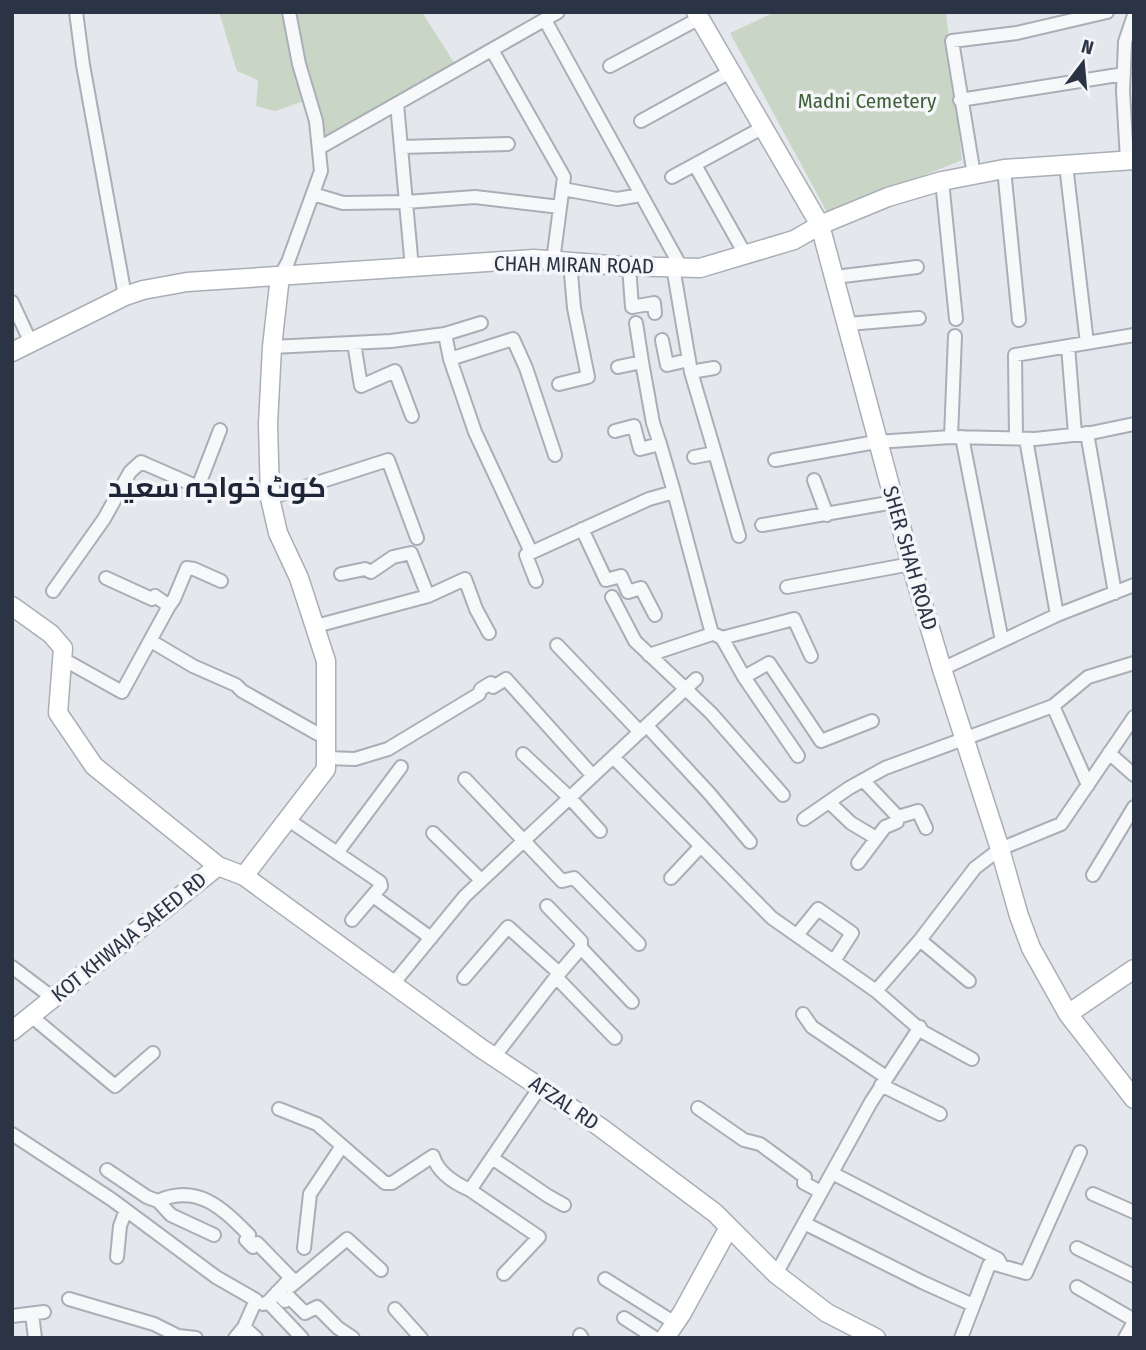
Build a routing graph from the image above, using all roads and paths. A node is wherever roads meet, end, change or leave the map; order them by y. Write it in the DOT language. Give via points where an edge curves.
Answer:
graph roads {
  1 [pos="76,12"];
  2 [pos="289,12"];
  3 [pos="558,12"];
  4 [pos="1107,12"];
  5 [pos="698,15"];
  6 [pos="1134,15"];
  7 [pos="545,20"];
  8 [pos="492,50"];
  9 [pos="610,66"];
  10 [pos="730,72"];
  11 [pos="1124,74"];
  12 [pos="960,100"];
  13 [pos="397,104"];
  14 [pos="641,121"];
  15 [pos="762,128"];
  16 [pos="508,144"];
  17 [pos="401,147"];
  18 [pos="319,148"];
  19 [pos="1130,160"];
  20 [pos="1066,164"];
  21 [pos="695,165"];
  22 [pos="1004,169"];
  23 [pos="974,175"];
  24 [pos="672,177"];
  25 [pos="942,181"];
  26 [pos="563,189"];
  27 [pos="313,194"];
  28 [pos="641,195"];
  29 [pos="406,202"];
  30 [pos="560,207"];
  31 [pos="820,225"];
  32 [pos="745,254"];
  33 [pos="562,262"];
  34 [pos="629,266"];
  35 [pos="677,267"];
  36 [pos="917,267"];
  37 [pos="412,268"];
  38 [pos="280,275"];
  39 [pos="835,277"];
  40 [pos="125,296"];
  41 [pos="12,302"];
  42 [pos="655,313"];
  43 [pos="919,318"];
  44 [pos="956,319"];
  45 [pos="1019,320"];
  46 [pos="481,323"];
  47 [pos="636,323"];
  48 [pos="848,324"];
  49 [pos="445,334"];
  50 [pos="1134,335"];
  51 [pos="955,336"];
  52 [pos="662,340"];
  53 [pos="31,343"];
  54 [pos="1087,343"];
  55 [pos="354,344"];
  56 [pos="1068,346"];
  57 [pos="272,347"];
  58 [pos="12,352"];
  59 [pos="450,359"];
  60 [pos="642,362"];
  61 [pos="690,366"];
  62 [pos="618,367"];
  63 [pos="714,368"];
  64 [pos="559,384"];
  65 [pos="412,416"];
  66 [pos="1134,424"];
  67 [pos="220,430"];
  68 [pos="615,431"];
  69 [pos="1081,434"];
  70 [pos="957,437"];
  71 [pos="1021,438"];
  72 [pos="876,442"];
  73 [pos="660,443"];
  74 [pos="715,453"];
  75 [pos="555,455"];
  76 [pos="694,457"];
  77 [pos="775,460"];
  78 [pos="814,480"];
  79 [pos="674,492"];
  80 [pos="270,498"];
  81 [pos="894,502"];
  82 [pos="827,515"];
  83 [pos="762,526"];
  84 [pos="582,529"];
  85 [pos="739,536"];
  86 [pos="417,538"];
  87 [pos="531,552"];
  88 [pos="911,564"];
  89 [pos="341,574"];
  90 [pos="106,578"];
  91 [pos="221,581"];
  92 [pos="536,581"];
  93 [pos="1134,585"];
  94 [pos="786,587"];
  95 [pos="53,591"];
  96 [pos="1115,593"];
  97 [pos="428,596"];
  98 [pos="612,597"];
  99 [pos="12,606"];
  100 [pos="169,606"];
  101 [pos="655,615"];
  102 [pos="1057,615"];
  103 [pos="316,626"];
  104 [pos="489,633"];
  105 [pos="717,636"];
  106 [pos="151,641"];
  107 [pos="1002,641"];
  108 [pos="556,645"];
  109 [pos="649,655"];
  110 [pos="811,656"];
  111 [pos="63,659"];
  112 [pos="1134,663"];
  113 [pos="942,669"];
  114 [pos="744,677"];
  115 [pos="696,679"];
  116 [pos="685,690"];
  117 [pos="1053,706"];
  118 [pos="1134,717"];
  119 [pos="872,721"];
  120 [pos="643,729"];
  121 [pos="327,738"];
  122 [pos="965,740"];
  123 [pos="1109,753"];
  124 [pos="523,754"];
  125 [pos="798,756"];
  126 [pos="613,757"];
  127 [pos="326,758"];
  128 [pos="401,767"];
  129 [pos="1134,775"];
  130 [pos="593,776"];
  131 [pos="465,779"];
  132 [pos="863,780"];
  133 [pos="1088,785"];
  134 [pos="783,795"];
  135 [pos="569,797"];
  136 [pos="829,802"];
  137 [pos="1134,807"];
  138 [pos="898,817"];
  139 [pos="288,819"];
  140 [pos="804,819"];
  141 [pos="926,828"];
  142 [pos="600,831"];
  143 [pos="433,833"];
  144 [pos="876,838"];
  145 [pos="523,839"];
  146 [pos="750,842"];
  147 [pos="700,847"];
  148 [pos="1000,849"];
  149 [pos="337,853"];
  150 [pos="858,863"];
  151 [pos="218,866"];
  152 [pos="244,876"];
  153 [pos="1093,876"];
  154 [pos="671,878"];
  155 [pos="481,880"];
  156 [pos="373,895"];
  157 [pos="547,906"];
  158 [pos="352,920"];
  159 [pos="797,935"];
  160 [pos="431,939"];
  161 [pos="920,940"];
  162 [pos="639,944"];
  163 [pos="581,948"];
  164 [pos="834,961"];
  165 [pos="12,967"];
  166 [pos="1134,969"];
  167 [pos="557,975"];
  168 [pos="464,978"];
  169 [pos="969,981"];
  170 [pos="393,984"];
  171 [pos="876,991"];
  172 [pos="53,998"];
  173 [pos="632,1002"];
  174 [pos="803,1014"];
  175 [pos="1068,1014"];
  176 [pos="31,1016"];
  177 [pos="920,1027"];
  178 [pos="12,1031"];
  179 [pos="615,1038"];
  180 [pos="153,1053"];
  181 [pos="494,1057"];
  182 [pos="972,1059"];
  183 [pos="883,1081"];
  184 [pos="540,1087"];
  185 [pos="1134,1099"];
  186 [pos="698,1108"];
  187 [pos="279,1109"];
  188 [pos="940,1114"];
  189 [pos="12,1134"];
  190 [pos="342,1146"];
  191 [pos="1080,1152"];
  192 [pos="492,1158"];
  193 [pos="107,1170"];
  194 [pos="832,1173"];
  195 [pos="470,1189"];
  196 [pos="821,1192"];
  197 [pos="1093,1194"];
  198 [pos="158,1201"];
  199 [pos="564,1205"];
  200 [pos="126,1210"];
  201 [pos="1134,1212"];
  202 [pos="804,1223"];
  203 [pos="729,1229"];
  204 [pos="214,1235"];
  205 [pos="304,1248"];
  206 [pos="1077,1248"];
  207 [pos="117,1257"];
  208 [pos="1003,1267"];
  209 [pos="381,1270"];
  210 [pos="776,1273"];
  211 [pos="504,1274"];
  212 [pos="1134,1276"];
  213 [pos="605,1279"];
  214 [pos="295,1282"];
  215 [pos="1077,1287"];
  216 [pos="273,1297"];
  217 [pos="69,1299"];
  218 [pos="973,1305"];
  219 [pos="252,1308"];
  220 [pos="395,1309"];
  221 [pos="12,1316"];
  222 [pos="624,1318"];
  223 [pos="1134,1321"];
  224 [pos="244,1327"];
  225 [pos="670,1330"];
  226 [pos="35,1338"];
  227 [pos="196,1338"];
  228 [pos="235,1338"];
  229 [pos="256,1338"];
  230 [pos="302,1338"];
  231 [pos="352,1338"];
  232 [pos="421,1338"];
  233 [pos="655,1338"];
  234 [pos="876,1338"];
  235 [pos="961,1338"];
  236 [pos="1125,1338"];
  1 -- 40 [label="street"];
  2 -- 18 [label="street"];
  3 -- 7 [label="street"];
  4 -- 12 [label="street" via="1017,33 952,41"];
  5 -- 9 [label="street"];
  5 -- 10 [label="street, SHER SHAH ROAD"];
  6 -- 11 [label="street" via="1125,42"];
  7 -- 8 [label="street"];
  7 -- 28 [label="street"];
  8 -- 13 [label="street"];
  8 -- 26 [label="street" via="564,177"];
  10 -- 14 [label="street"];
  10 -- 15 [label="street, SHER SHAH ROAD"];
  11 -- 12 [label="street"];
  11 -- 19 [label="street"];
  12 -- 23 [label="street"];
  13 -- 17 [label="street"];
  13 -- 18 [label="street"];
  15 -- 21 [label="street"];
  15 -- 31 [label="street, SHER SHAH ROAD"];
  16 -- 17 [label="street"];
  17 -- 29 [label="street"];
  18 -- 27 [label="street" via="321,171"];
  19 -- 20 [label="street, CHAH MIRAN ROAD"];
  20 -- 22 [label="street, CHAH MIRAN ROAD"];
  20 -- 54 [label="street"];
  21 -- 24 [label="street"];
  21 -- 32 [label="street"];
  22 -- 23 [label="street, CHAH MIRAN ROAD"];
  22 -- 45 [label="street"];
  23 -- 25 [label="street, CHAH MIRAN ROAD"];
  25 -- 31 [label="street, CHAH MIRAN ROAD"];
  25 -- 44 [label="street"];
  26 -- 28 [label="street" via="617,199"];
  26 -- 30 [label="street"];
  27 -- 29 [label="street" via="343,203"];
  27 -- 38 [label="street"];
  28 -- 35 [label="street"];
  29 -- 30 [label="street" via="475,197"];
  29 -- 37 [label="street"];
  30 -- 33 [label="street"];
  31 -- 32 [label="street, CHAH MIRAN ROAD" via="794,240"];
  31 -- 39 [label="street, SHER SHAH ROAD"];
  32 -- 35 [label="street, CHAH MIRAN ROAD" via="700,268"];
  33 -- 34 [label="street, CHAH MIRAN ROAD"];
  33 -- 37 [label="street, CHAH MIRAN ROAD"];
  33 -- 64 [label="street" via="588,377"];
  34 -- 35 [label="street, CHAH MIRAN ROAD"];
  34 -- 42 [label="street" via="632,307 653,303"];
  35 -- 61 [label="street"];
  36 -- 39 [label="street"];
  37 -- 38 [label="street, CHAH MIRAN ROAD"];
  38 -- 40 [label="street, CHAH MIRAN ROAD" via="187,282"];
  38 -- 57 [label="street"];
  39 -- 48 [label="street, SHER SHAH ROAD"];
  40 -- 53 [label="street, CHAH MIRAN ROAD"];
  41 -- 53 [label="street"];
  43 -- 48 [label="street"];
  46 -- 49 [label="street"];
  47 -- 60 [label="street"];
  48 -- 72 [label="street, SHER SHAH ROAD"];
  49 -- 55 [label="street"];
  49 -- 59 [label="street"];
  50 -- 54 [label="street"];
  51 -- 70 [label="street"];
  52 -- 61 [label="street" via="667,365"];
  53 -- 58 [label="street, CHAH MIRAN ROAD"];
  54 -- 56 [label="street"];
  55 -- 57 [label="street"];
  55 -- 65 [label="street" via="361,386 395,371"];
  56 -- 69 [label="street"];
  56 -- 71 [label="street" via="1015,355"];
  57 -- 80 [label="street"];
  59 -- 75 [label="street" via="513,340"];
  59 -- 87 [label="street" via="475,432"];
  60 -- 62 [label="street"];
  60 -- 73 [label="street"];
  61 -- 63 [label="street"];
  61 -- 74 [label="street"];
  66 -- 69 [label="street"];
  67 -- 95 [label="street" via="198,487 141,462 130,471 104,519"];
  68 -- 73 [label="street" via="634,426 639,449"];
  69 -- 71 [label="street"];
  69 -- 96 [label="street"];
  70 -- 71 [label="street"];
  70 -- 72 [label="street"];
  70 -- 107 [label="street"];
  71 -- 102 [label="street"];
  72 -- 77 [label="street"];
  72 -- 81 [label="street, SHER SHAH ROAD"];
  73 -- 79 [label="street"];
  74 -- 76 [label="street"];
  74 -- 85 [label="street"];
  78 -- 82 [label="street"];
  79 -- 84 [label="street"];
  79 -- 105 [label="street"];
  80 -- 86 [label="street" via="388,460"];
  80 -- 103 [label="street" via="278,533"];
  81 -- 82 [label="street"];
  81 -- 88 [label="street, SHER SHAH ROAD"];
  82 -- 83 [label="street"];
  84 -- 87 [label="street"];
  84 -- 101 [label="street" via="607,580 621,576 628,592 641,588"];
  87 -- 92 [label="street" via="526,555"];
  88 -- 94 [label="street"];
  88 -- 113 [label="street, SHER SHAH ROAD"];
  89 -- 97 [label="street" via="371,572 393,557 411,553"];
  90 -- 100 [label="street"];
  91 -- 100 [label="street" via="187,568"];
  93 -- 96 [label="street"];
  96 -- 102 [label="street"];
  97 -- 103 [label="street"];
  97 -- 104 [label="street" via="466,579"];
  98 -- 109 [label="street" via="635,641"];
  99 -- 111 [label="street" via="51,634 63,648"];
  100 -- 106 [label="street"];
  102 -- 107 [label="street"];
  103 -- 121 [label="street" via="326,662"];
  105 -- 109 [label="street"];
  105 -- 110 [label="street" via="794,619"];
  105 -- 114 [label="street"];
  106 -- 111 [label="street" via="122,692"];
  106 -- 121 [label="street"];
  107 -- 113 [label="street"];
  108 -- 120 [label="street"];
  109 -- 116 [label="street"];
  111 -- 151 [label="street" via="58,713 94,766"];
  112 -- 117 [label="street" via="1088,677"];
  113 -- 122 [label="street, SHER SHAH ROAD"];
  114 -- 119 [label="street" via="769,663 821,741"];
  114 -- 125 [label="street"];
  115 -- 116 [label="street"];
  116 -- 120 [label="street"];
  116 -- 134 [label="street"];
  117 -- 122 [label="street"];
  117 -- 133 [label="street"];
  118 -- 123 [label="street"];
  120 -- 126 [label="street"];
  120 -- 146 [label="street" via="709,793"];
  121 -- 127 [label="street"];
  122 -- 132 [label="street"];
  122 -- 148 [label="street, SHER SHAH ROAD"];
  123 -- 129 [label="street"];
  123 -- 133 [label="street"];
  124 -- 135 [label="street"];
  126 -- 130 [label="street"];
  126 -- 147 [label="street"];
  127 -- 130 [label="street" via="355,759 388,749 491,683 493,687 506,679"];
  127 -- 139 [label="street" via="326,769"];
  128 -- 149 [label="street"];
  130 -- 135 [label="street"];
  131 -- 145 [label="street"];
  132 -- 136 [label="street"];
  132 -- 138 [label="street"];
  133 -- 148 [label="street" via="1061,824"];
  135 -- 142 [label="street"];
  135 -- 145 [label="street"];
  136 -- 140 [label="street"];
  136 -- 144 [label="street"];
  137 -- 153 [label="street"];
  138 -- 141 [label="street" via="918,811"];
  138 -- 144 [label="street"];
  139 -- 149 [label="street"];
  139 -- 152 [label="street"];
  143 -- 155 [label="street"];
  144 -- 150 [label="street"];
  145 -- 155 [label="street"];
  145 -- 162 [label="street" via="562,881 574,878"];
  147 -- 154 [label="street"];
  147 -- 159 [label="street" via="772,918"];
  148 -- 161 [label="street" via="975,868"];
  148 -- 175 [label="street, SHER SHAH ROAD" via="1031,948"];
  149 -- 156 [label="street" via="380,882"];
  151 -- 152 [label="street, KOT KHWAJA SAEED RD"];
  151 -- 172 [label="street, KOT KHWAJA SAEED RD"];
  152 -- 170 [label="street, AFZAL RD"];
  155 -- 160 [label="street"];
  156 -- 158 [label="street"];
  156 -- 160 [label="street"];
  157 -- 163 [label="street" via="582,941"];
  159 -- 164 [label="street"];
  159 -- 164 [label="street" via="818,909 852,933"];
  160 -- 170 [label="street"];
  161 -- 169 [label="street"];
  161 -- 171 [label="street"];
  163 -- 167 [label="street"];
  163 -- 173 [label="street"];
  164 -- 171 [label="street"];
  165 -- 172 [label="street"];
  166 -- 175 [label="street"];
  167 -- 168 [label="street" via="508,928"];
  167 -- 179 [label="street"];
  167 -- 181 [label="street"];
  170 -- 181 [label="street, AFZAL RD"];
  171 -- 177 [label="street"];
  172 -- 176 [label="street, KOT KHWAJA SAEED RD"];
  174 -- 183 [label="street" via="812,1027"];
  175 -- 185 [label="street, SHER SHAH ROAD"];
  176 -- 178 [label="street, KOT KHWAJA SAEED RD"];
  176 -- 180 [label="street" via="115,1086"];
  177 -- 182 [label="street"];
  177 -- 183 [label="street"];
  181 -- 184 [label="street, AFZAL RD"];
  183 -- 188 [label="street"];
  183 -- 194 [label="street"];
  184 -- 192 [label="street"];
  184 -- 203 [label="street, AFZAL RD" via="715,1213"];
  186 -- 196 [label="street" via="744,1140 760,1144 805,1177 803,1183"];
  187 -- 190 [label="street" via="317,1124"];
  189 -- 200 [label="street"];
  190 -- 195 [label="street" via="385,1183 433,1156 442,1173"];
  190 -- 205 [label="street" via="310,1194"];
  191 -- 208 [label="street" via="1026,1273"];
  192 -- 195 [label="street"];
  192 -- 199 [label="street"];
  193 -- 198 [label="street"];
  194 -- 196 [label="street"];
  194 -- 208 [label="street" via="998,1259"];
  195 -- 211 [label="street" via="539,1237"];
  196 -- 202 [label="street"];
  197 -- 201 [label="street"];
  198 -- 204 [label="street" via="171,1216"];
  198 -- 214 [label="street" via="173,1195 196,1196 219,1206 249,1235 246,1240 253,1247 257,1243"];
  200 -- 207 [label="street"];
  200 -- 219 [label="street" via="216,1277 256,1300"];
  202 -- 210 [label="street"];
  202 -- 218 [label="street"];
  203 -- 210 [label="street, AFZAL RD"];
  203 -- 225 [label="street"];
  206 -- 212 [label="street"];
  208 -- 218 [label="street" via="989,1265"];
  209 -- 214 [label="street" via="347,1239"];
  210 -- 234 [label="street, AFZAL RD" via="827,1313"];
  213 -- 225 [label="street"];
  214 -- 216 [label="street" via="291,1286 286,1282"];
  215 -- 223 [label="street"];
  216 -- 219 [label="street"];
  216 -- 230 [label="street"];
  216 -- 231 [label="street" via="285,1301 289,1297 305,1313 317,1307"];
  217 -- 227 [label="street"];
  218 -- 235 [label="street"];
  219 -- 224 [label="street"];
  220 -- 232 [label="street"];
  221 -- 226 [label="street" via="38,1313"];
  222 -- 233 [label="street"];
  223 -- 236 [label="street"];
  224 -- 228 [label="street"];
  224 -- 229 [label="street"];
}
